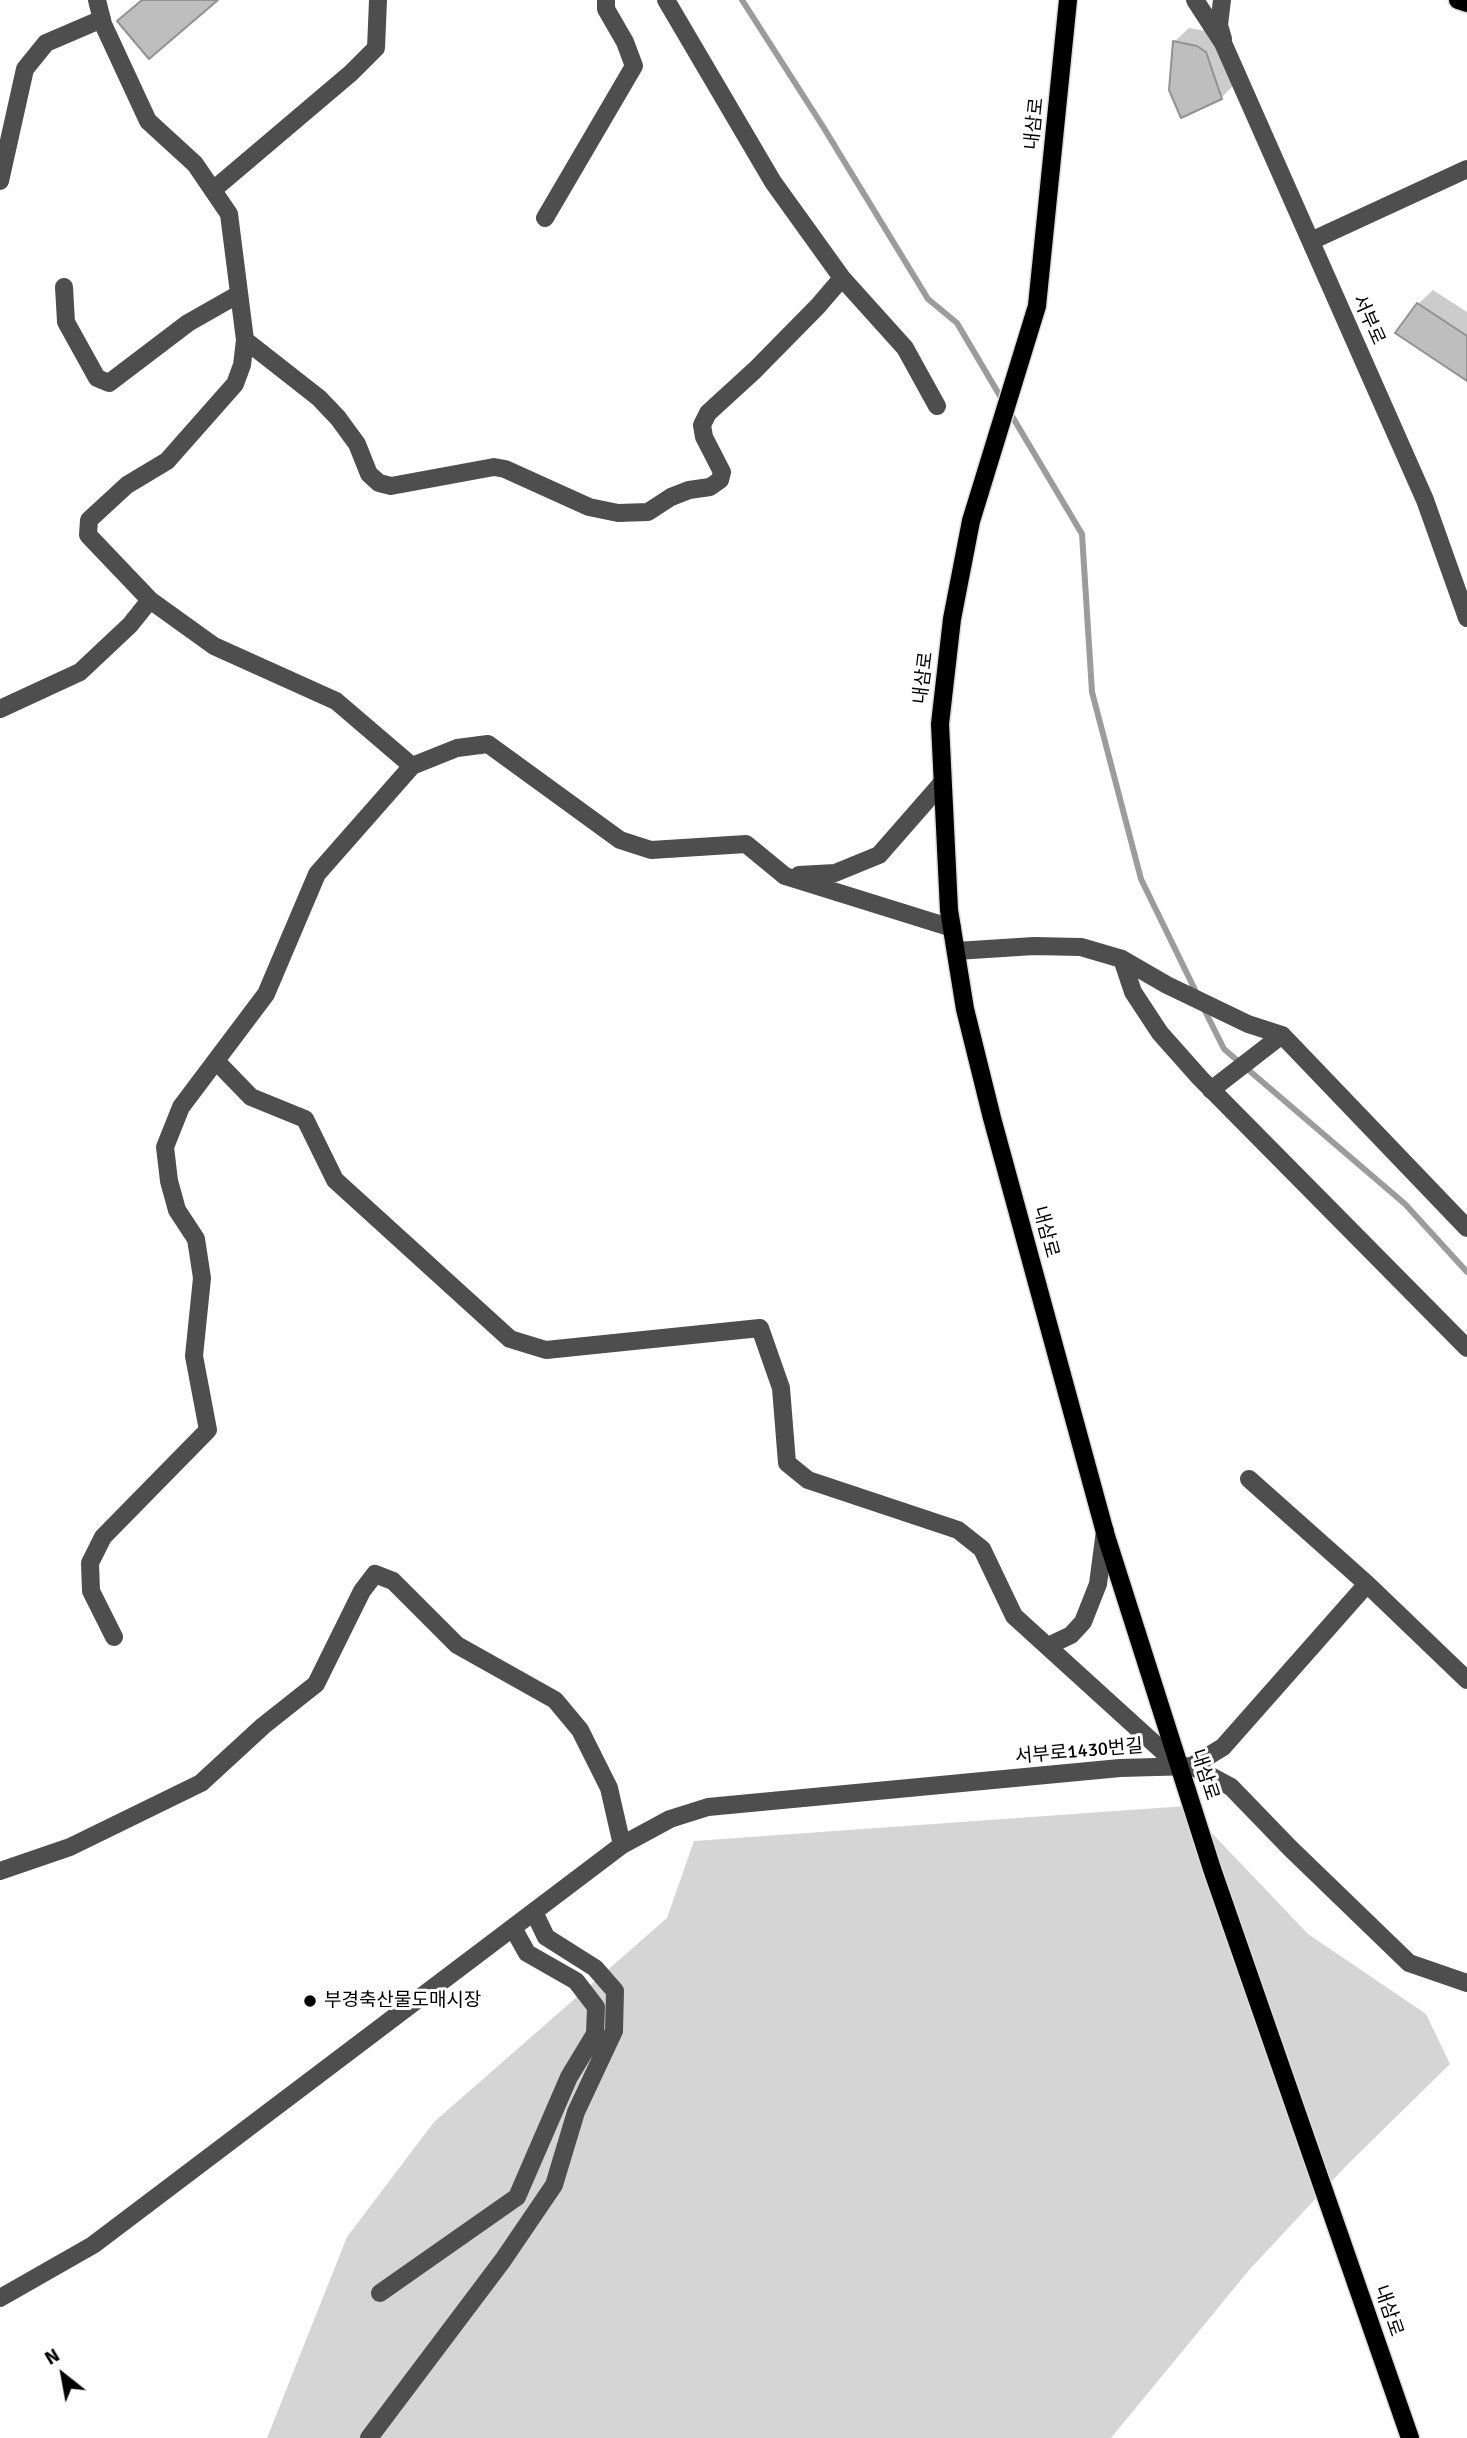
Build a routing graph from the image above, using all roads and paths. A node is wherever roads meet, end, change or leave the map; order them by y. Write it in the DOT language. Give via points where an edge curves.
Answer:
graph roads {
  1 [pos="97,0"];
  2 [pos="378,0"];
  3 [pos="606,0"];
  4 [pos="666,0"];
  5 [pos="1068,0"];
  6 [pos="1195,0"];
  7 [pos="1222,0"];
  8 [pos="1458,0"];
  9 [pos="1467,3"];
  10 [pos="102,19"];
  11 [pos="1223,43"];
  12 [pos="1467,169"];
  13 [pos="0,181"];
  14 [pos="213,190"];
  15 [pos="545,218"];
  16 [pos="1311,241"];
  17 [pos="842,278"];
  18 [pos="64,288"];
  19 [pos="239,294"];
  20 [pos="245,341"];
  21 [pos="937,406"];
  22 [pos="149,600"];
  23 [pos="1467,618"];
  24 [pos="0,709"];
  25 [pos="412,766"];
  26 [pos="942,783"];
  27 [pos="785,876"];
  28 [pos="952,928"];
  29 [pos="956,951"];
  30 [pos="1122,959"];
  31 [pos="1277,1039"];
  32 [pos="216,1061"];
  33 [pos="1212,1090"];
  34 [pos="1466,1226"];
  35 [pos="1467,1348"];
  36 [pos="1249,1479"];
  37 [pos="1105,1531"];
  38 [pos="1367,1584"];
  39 [pos="114,1637"];
  40 [pos="1048,1646"];
  41 [pos="1467,1680"];
  42 [pos="1186,1766"];
  43 [pos="622,1845"];
  44 [pos="0,1871"];
  45 [pos="534,1912"];
  46 [pos="513,1928"];
  47 [pos="1467,1983"];
  48 [pos="380,2292"];
  49 [pos="0,2298"];
  50 [pos="369,2438"];
  51 [pos="1410,2438"];
  1 -- 10 [label="street"];
  2 -- 14 [label="street" via="376,48"];
  3 -- 15 [label="street" via="606,9 634,66"];
  4 -- 17 [label="street" via="773,182"];
  5 -- 26 [label="main road, 내삼로" via="1037,306 971,521 952,619 940,724"];
  6 -- 11 [label="street"];
  7 -- 11 [label="street" via="1219,25"];
  8 -- 9 [label="main road"];
  10 -- 13 [label="street" via="46,43 25,69"];
  10 -- 14 [label="street" via="148,121 195,164"];
  11 -- 16 [label="street, 서부로"];
  12 -- 16 [label="street"];
  14 -- 19 [label="street" via="229,214"];
  16 -- 23 [label="street, 서부로" via="1424,500"];
  17 -- 20 [label="street" via="708,413 702,425 704,437 722,472 720,480 671,497 648,512 618,513 589,507 494,467 391,486 379,483 369,474 357,444 338,418"];
  17 -- 21 [label="street" via="905,348"];
  18 -- 19 [label="street" via="66,322 97,378 109,383 188,323"];
  19 -- 20 [label="street"];
  20 -- 22 [label="street" via="235,384 167,461 127,485 89,520 88,535"];
  22 -- 24 [label="street" via="130,625 80,672"];
  22 -- 25 [label="street" via="214,646 336,701"];
  25 -- 27 [label="street" via="457,748 488,744 620,840 651,850 747,844"];
  25 -- 32 [label="street" via="317,874 266,994"];
  26 -- 27 [label="street" via="879,855 835,873"];
  26 -- 28 [label="main road, 내삼로"];
  27 -- 28 [label="street"];
  28 -- 29 [label="main road, 내삼로"];
  29 -- 30 [label="street" via="1081,947"];
  29 -- 37 [label="main road, 내삼로" via="989,1106"];
  30 -- 31 [label="street"];
  30 -- 33 [label="street" via="1133,992 1160,1033"];
  31 -- 33 [label="street"];
  31 -- 34 [label="street"];
  32 -- 39 [label="street" via="181,1107 165,1147 177,1210 195,1239 202,1278 194,1356 208,1430 103,1537 90,1563 91,1591"];
  32 -- 40 [label="street" via="251,1097 305,1119 335,1180 510,1339 546,1350 760,1328 781,1388 787,1463 808,1480 958,1530 982,1549 1014,1616"];
  33 -- 35 [label="street"];
  36 -- 38 [label="street"];
  37 -- 40 [label="street" via="1098,1584 1083,1622 1071,1635"];
  37 -- 42 [label="main road, 내삼로"];
  38 -- 41 [label="street"];
  38 -- 42 [label="street" via="1223,1747"];
  40 -- 42 [label="street"];
  42 -- 43 [label="street, 서부로1430번길" via="1120,1768 708,1807 670,1819"];
  42 -- 47 [label="street" via="1231,1787 1409,1963"];
  42 -- 51 [label="main road, 내삼로" via="1212,1869"];
  43 -- 44 [label="street" via="609,1788 580,1730 555,1700 457,1645 393,1581 375,1574 316,1684 201,1783 69,1847"];
  43 -- 45 [label="street, 서부로1430번길"];
  45 -- 46 [label="street, 서부로1430번길"];
  45 -- 50 [label="street" via="546,1937 595,1968 615,1991 614,2031 576,2112 554,2185"];
  46 -- 48 [label="street" via="527,1953 576,1981 596,2007 595,2034 569,2077 517,2197"];
  46 -- 49 [label="street, 서부로1430번길" via="93,2245"];
}
